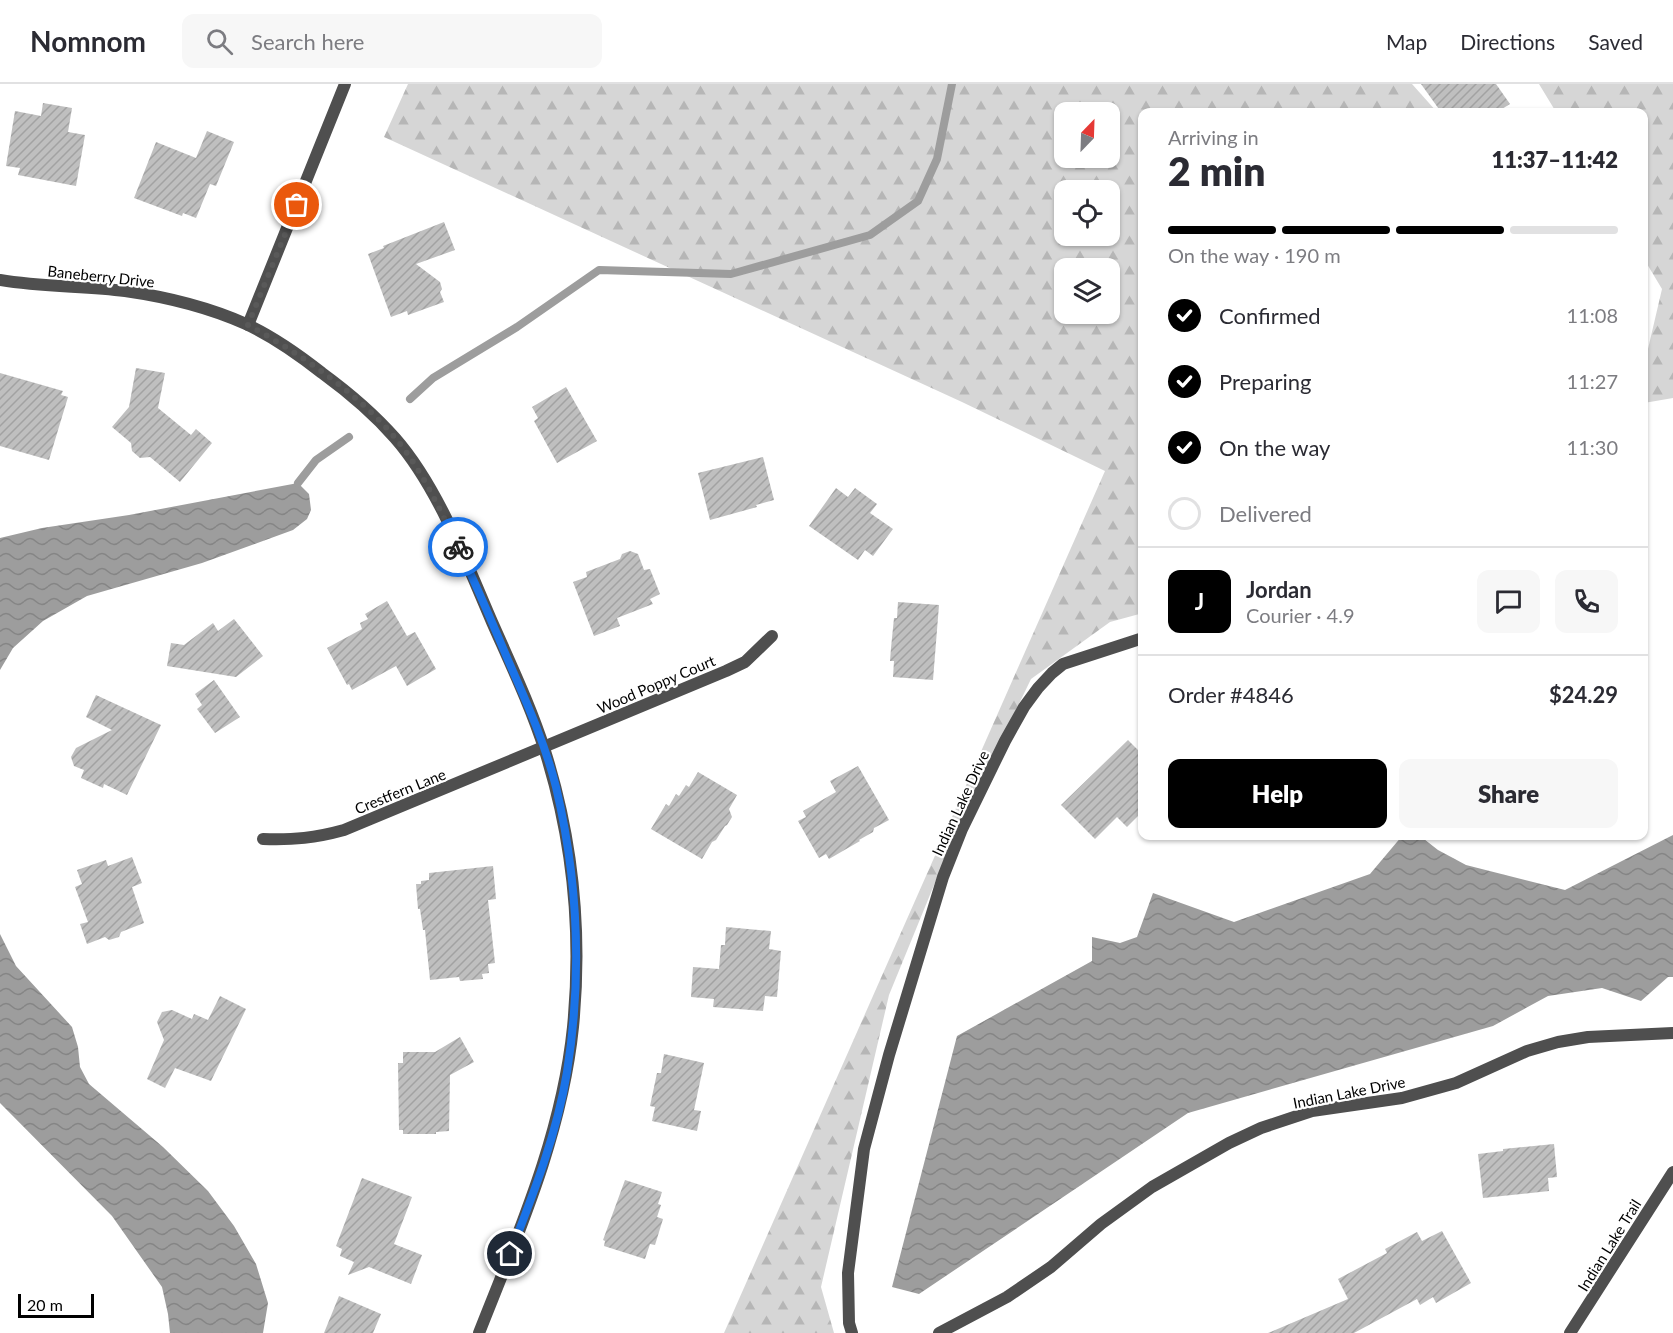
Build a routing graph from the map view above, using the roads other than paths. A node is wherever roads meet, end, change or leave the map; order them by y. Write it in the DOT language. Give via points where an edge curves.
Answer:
graph roads {
  1 [pos="345,84"];
  2 [pos="0,280"];
  3 [pos="248,325"];
  4 [pos="772,636"];
  5 [pos="1138,640"];
  6 [pos="544,748"];
  7 [pos="263,839"];
  8 [pos="1673,1032"];
  9 [pos="1673,1172"];
  10 [pos="479,1333"];
  11 [pos="852,1333"];
  12 [pos="939,1333"];
  13 [pos="1570,1333"];
  1 -- 3 [label="street"];
  2 -- 3 [label="street, Baneberry Drive" via="168,299 210,309"];
  3 -- 6 [label="street, Baneberry Drive" via="290,348 346,390 413,462 432,492 467,566"];
  4 -- 6 [label="street, Wood Poppy Court" via="745,662"];
  5 -- 11 [label="street, Indian Lake Drive" via="1063,664 1052,673 1024,707 962,829 943,878 864,1149 848,1273"];
  6 -- 7 [label="street, Crestfern Lane" via="344,830 317,838"];
  6 -- 10 [label="street, Baneberry Drive" via="565,830 573,886 573,1024 567,1073 550,1144"];
  8 -- 12 [label="street, Indian Lake Drive" via="1558,1042 1527,1051 1456,1083 1401,1098 1312,1111 1261,1128 1152,1187 1051,1267 1007,1297"];
  9 -- 13 [label="street, Indian Lake Trail"];
}
